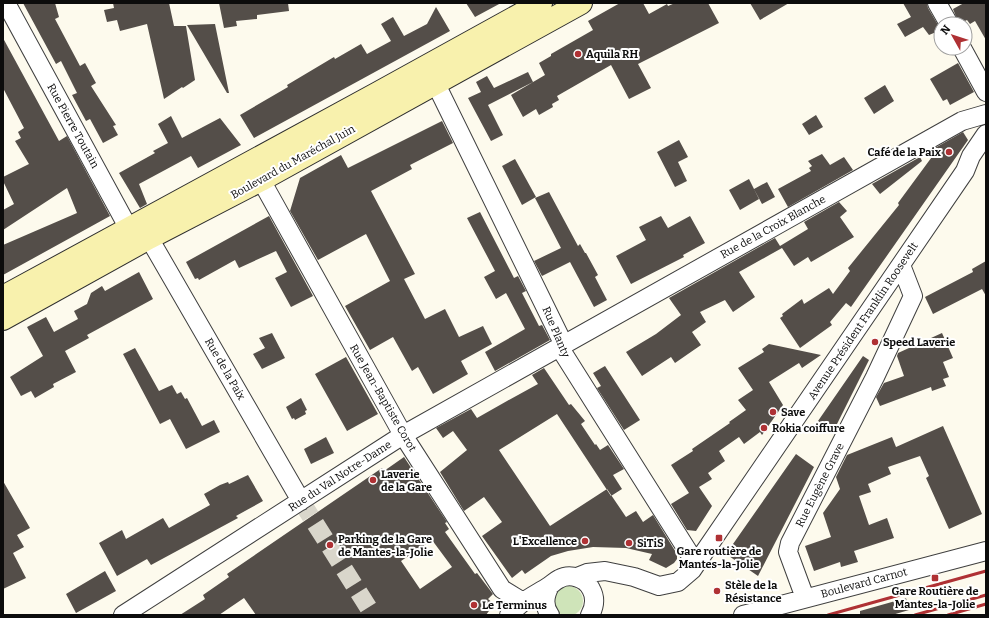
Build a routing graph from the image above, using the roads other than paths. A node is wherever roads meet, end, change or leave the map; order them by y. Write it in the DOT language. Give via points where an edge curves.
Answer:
graph roads {
  1 [pos="6,3"];
  2 [pos="541,3"];
  3 [pos="581,3"];
  4 [pos="937,3"];
  5 [pos="944,16"];
  6 [pos="966,56"];
  7 [pos="432,74"];
  8 [pos="986,92"];
  9 [pos="986,114"];
  10 [pos="986,134"];
  11 [pos="986,154"];
  12 [pos="965,171"];
  13 [pos="261,180"];
  14 [pos="129,229"];
  15 [pos="149,238"];
  16 [pos="901,266"];
  17 [pos="3,297"];
  18 [pos="3,318"];
  19 [pos="562,346"];
  20 [pos="403,435"];
  21 [pos="301,501"];
  22 [pos="986,551"];
  23 [pos="696,564"];
  24 [pos="577,577"];
  25 [pos="550,586"];
  26 [pos="805,598"];
  27 [pos="523,602"];
  28 [pos="123,615"];
  29 [pos="509,615"];
  30 [pos="550,615"];
  31 [pos="590,615"];
  32 [pos="743,615"];
  1 -- 14 [label="street, Rue Pierre Toutain"];
  2 -- 7 [label="main road, Boulevard du Maréchal Juin"];
  3 -- 7 [label="main road, Boulevard du Maréchal Juin"];
  4 -- 5 [label="street"];
  6 -- 8 [label="street"];
  7 -- 13 [label="main road, Boulevard du Maréchal Juin"];
  7 -- 14 [label="main road, Boulevard du Maréchal Juin"];
  7 -- 19 [label="street, Rue Planty" via="561,339"];
  9 -- 19 [label="street, Rue de la Croix Blanche" via="962,121"];
  10 -- 12 [label="street, Avenue Président Franklin Roosevelt" via="971,156"];
  11 -- 12 [label="street"];
  12 -- 16 [label="street, Avenue Président Franklin Roosevelt"];
  13 -- 15 [label="main road, Boulevard du Maréchal Juin"];
  13 -- 20 [label="street, Rue Jean-Baptiste Corot"];
  14 -- 15 [label="street"];
  14 -- 17 [label="main road, Boulevard du Maréchal Juin"];
  15 -- 18 [label="main road, Boulevard du Maréchal Juin"];
  15 -- 21 [label="street, Rue de la Paix"];
  16 -- 23 [label="street, Avenue Président Franklin Roosevelt"];
  16 -- 26 [label="street, Rue Eugène Grave" via="913,296 875,377 790,543 788,552"];
  19 -- 20 [label="street, Rue du Val Notre-Dame"];
  19 -- 23 [label="street, Rue Planty" via="563,353"];
  20 -- 21 [label="street, Rue du Val Notre-Dame"];
  20 -- 27 [label="street, Rue Jean-Baptiste Corot" via="502,589"];
  21 -- 28 [label="street, Rue du Val Notre-Dame"];
  22 -- 26 [label="street, Boulevard Carnot"];
  23 -- 24 [label="street, Avenue Président Franklin Roosevelt" via="678,582 659,586 605,571"];
  24 -- 25 [label="street" via="559,578"];
  24 -- 31 [label="street" via="586,581 594,594 594,608"];
  25 -- 27 [label="street"];
  25 -- 30 [label="street" via="545,604"];
  26 -- 32 [label="street, Boulevard Carnot"];
  27 -- 29 [label="street"];
}
